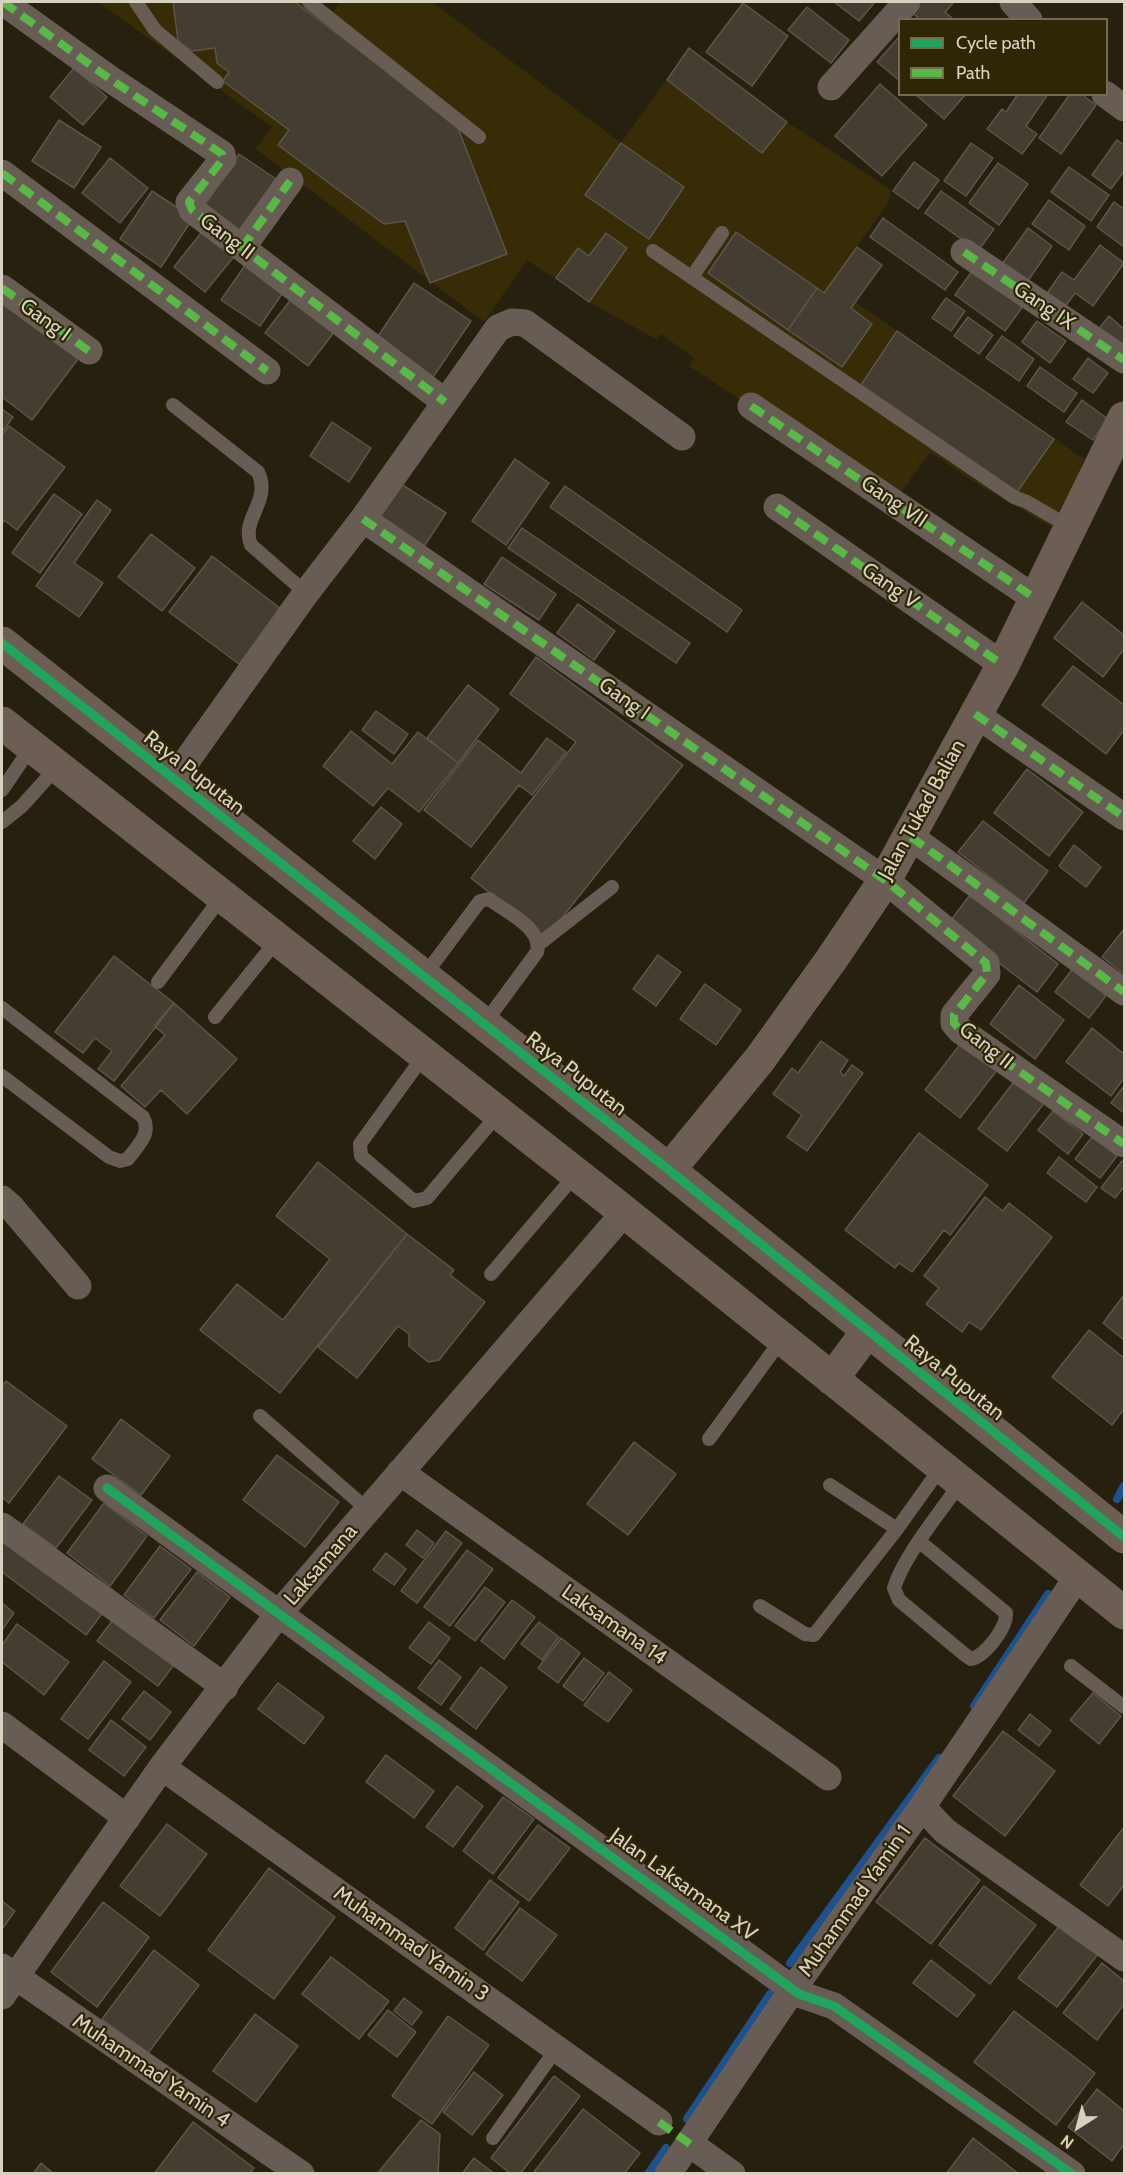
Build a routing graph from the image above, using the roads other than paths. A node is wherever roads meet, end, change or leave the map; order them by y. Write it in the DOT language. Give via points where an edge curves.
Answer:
graph roads {
  1 [pos="3,2"];
  2 [pos="136,2"];
  3 [pos="309,2"];
  4 [pos="907,2"];
  5 [pos="1013,2"];
  6 [pos="1027,18"];
  7 [pos="217,82"];
  8 [pos="831,87"];
  9 [pos="1108,96"];
  10 [pos="1125,108"];
  11 [pos="479,137"];
  12 [pos="2,173"];
  13 [pos="290,181"];
  14 [pos="722,233"];
  15 [pos="242,248"];
  16 [pos="653,250"];
  17 [pos="964,252"];
  18 [pos="692,277"];
  19 [pos="2,288"];
  20 [pos="89,351"];
  21 [pos="1125,360"];
  22 [pos="267,371"];
  23 [pos="445,402"];
  24 [pos="172,405"];
  25 [pos="751,406"];
  26 [pos="1122,430"];
  27 [pos="682,437"];
  28 [pos="777,507"];
  29 [pos="363,519"];
  30 [pos="1070,527"];
  31 [pos="306,593"];
  32 [pos="1036,598"];
  33 [pos="2,643"];
  34 [pos="1003,665"];
  35 [pos="975,714"];
  36 [pos="2,723"];
  37 [pos="32,746"];
  38 [pos="57,767"];
  39 [pos="173,780"];
  40 [pos="2,790"];
  41 [pos="1125,817"];
  42 [pos="2,822"];
  43 [pos="910,837"];
  44 [pos="885,880"];
  45 [pos="612,887"];
  46 [pos="223,895"];
  47 [pos="278,939"];
  48 [pos="539,944"];
  49 [pos="423,976"];
  50 [pos="158,982"];
  51 [pos="1125,992"];
  52 [pos="2,1008"];
  53 [pos="215,1017"];
  54 [pos="484,1024"];
  55 [pos="425,1054"];
  56 [pos="2,1076"];
  57 [pos="499,1113"];
  58 [pos="1125,1144"];
  59 [pos="669,1170"];
  60 [pos="576,1174"];
  61 [pos="2,1199"];
  62 [pos="624,1213"];
  63 [pos="492,1274"];
  64 [pos="78,1286"];
  65 [pos="867,1332"];
  66 [pos="782,1339"];
  67 [pos="832,1379"];
  68 [pos="260,1416"];
  69 [pos="709,1439"];
  70 [pos="400,1472"];
  71 [pos="952,1474"];
  72 [pos="830,1485"];
  73 [pos="107,1488"];
  74 [pos="368,1510"];
  75 [pos="2,1526"];
  76 [pos="897,1528"];
  77 [pos="1122,1528"];
  78 [pos="920,1542"];
  79 [pos="1078,1576"];
  80 [pos="760,1606"];
  81 [pos="280,1612"];
  82 [pos="1125,1613"];
  83 [pos="1071,1666"];
  84 [pos="225,1687"];
  85 [pos="1125,1707"];
  86 [pos="2,1725"];
  87 [pos="162,1767"];
  88 [pos="828,1778"];
  89 [pos="922,1807"];
  90 [pos="127,1818"];
  91 [pos="1125,1958"];
  92 [pos="5,1980"];
  93 [pos="793,1989"];
  94 [pos="557,2048"];
  95 [pos="658,2122"];
  96 [pos="493,2138"];
  97 [pos="690,2144"];
  98 [pos="301,2174"];
  99 [pos="668,2174"];
  100 [pos="732,2174"];
  101 [pos="1072,2174"];
  1 -- 15 [label="street, Gang II" via="222,154 223,159 189,201 189,207"];
  2 -- 7 [label="lane" via="155,30"];
  3 -- 11 [label="lane"];
  4 -- 8 [label="street"];
  5 -- 6 [label="street"];
  9 -- 10 [label="street"];
  12 -- 22 [label="street"];
  13 -- 15 [label="street"];
  14 -- 18 [label="lane"];
  15 -- 23 [label="street, Gang II"];
  16 -- 18 [label="lane"];
  17 -- 21 [label="street, Gang IX"];
  18 -- 30 [label="lane" via="1014,497"];
  19 -- 20 [label="street, Gang I"];
  23 -- 27 [label="street" via="498,328 512,322 525,323"];
  23 -- 29 [label="street"];
  24 -- 31 [label="lane" via="258,472 263,491 248,538"];
  25 -- 32 [label="street, Gang VII"];
  26 -- 30 [label="main road, Jalan Tukad Balian"];
  28 -- 34 [label="street, Gang V"];
  29 -- 31 [label="street"];
  29 -- 44 [label="street, Gang I"];
  30 -- 32 [label="main road, Jalan Tukad Balian"];
  31 -- 39 [label="street"];
  32 -- 34 [label="main road, Jalan Tukad Balian"];
  33 -- 39 [label="main road, Raya Puputan"];
  34 -- 35 [label="main road, Jalan Tukad Balian"];
  35 -- 41 [label="street"];
  35 -- 43 [label="main road, Jalan Tukad Balian"];
  36 -- 37 [label="main road"];
  37 -- 38 [label="main road"];
  37 -- 40 [label="lane"];
  38 -- 42 [label="lane"];
  38 -- 46 [label="main road"];
  39 -- 49 [label="main road, Raya Puputan"];
  43 -- 44 [label="main road, Jalan Tukad Balian"];
  43 -- 51 [label="street"];
  44 -- 58 [label="street, Gang II" via="986,963 987,974 954,1015 954,1023 961,1031"];
  44 -- 59 [label="main road, Jalan Tukad Balian" via="760,1059"];
  45 -- 48 [label="lane"];
  46 -- 47 [label="main road"];
  46 -- 50 [label="lane"];
  47 -- 53 [label="lane"];
  47 -- 55 [label="main road"];
  48 -- 49 [label="lane" via="536,934 489,899 480,901"];
  48 -- 54 [label="lane"];
  49 -- 54 [label="main road, Raya Puputan"];
  52 -- 56 [label="lane" via="142,1117 147,1133 128,1159 109,1157"];
  54 -- 59 [label="main road, Raya Puputan"];
  55 -- 57 [label="main road"];
  55 -- 57 [label="lane" via="358,1150 414,1201 427,1198"];
  57 -- 60 [label="main road"];
  59 -- 65 [label="main road, Raya Puputan"];
  60 -- 62 [label="main road"];
  60 -- 63 [label="lane"];
  61 -- 64 [label="street"];
  62 -- 66 [label="main road"];
  62 -- 70 [label="street, Laksamana"];
  65 -- 67 [label="main road"];
  65 -- 77 [label="main road, Raya Puputan"];
  66 -- 67 [label="main road"];
  66 -- 69 [label="lane"];
  67 -- 71 [label="main road"];
  68 -- 74 [label="lane"];
  70 -- 74 [label="street, Laksamana"];
  70 -- 88 [label="street, Laksamana 14"];
  71 -- 76 [label="lane"];
  71 -- 78 [label="lane"];
  71 -- 79 [label="main road"];
  72 -- 76 [label="lane"];
  73 -- 81 [label="street, Jalan Laksamana XV"];
  74 -- 81 [label="street, Laksamana"];
  75 -- 84 [label="street"];
  76 -- 80 [label="lane" via="814,1635 805,1634"];
  78 -- 78 [label="lane" via="1006,1613 1004,1626 978,1657 971,1659 899,1600 894,1588 898,1575"];
  79 -- 82 [label="main road"];
  79 -- 89 [label="street, Muhammad Yamin 1"];
  81 -- 84 [label="street, Laksamana"];
  81 -- 93 [label="street, Jalan Laksamana XV"];
  83 -- 85 [label="lane"];
  84 -- 87 [label="street, Laksamana"];
  86 -- 90 [label="street"];
  87 -- 90 [label="street, Laksamana"];
  87 -- 94 [label="street, Muhammad Yamin 3"];
  89 -- 91 [label="street, Muhammad Yamin 1" via="945,1831"];
  89 -- 93 [label="street, Muhammad Yamin 1"];
  90 -- 92 [label="street, Laksamana"];
  92 -- 98 [label="street, Muhammad Yamin 4"];
  93 -- 97 [label="street, Muhammad Yamin 1"];
  93 -- 101 [label="street, Jalan Laksamana XV" via="834,2006"];
  94 -- 95 [label="street, Muhammad Yamin 3"];
  94 -- 96 [label="lane"];
  97 -- 99 [label="street, Muhammad Yamin 1"];
  97 -- 100 [label="street"];
}
